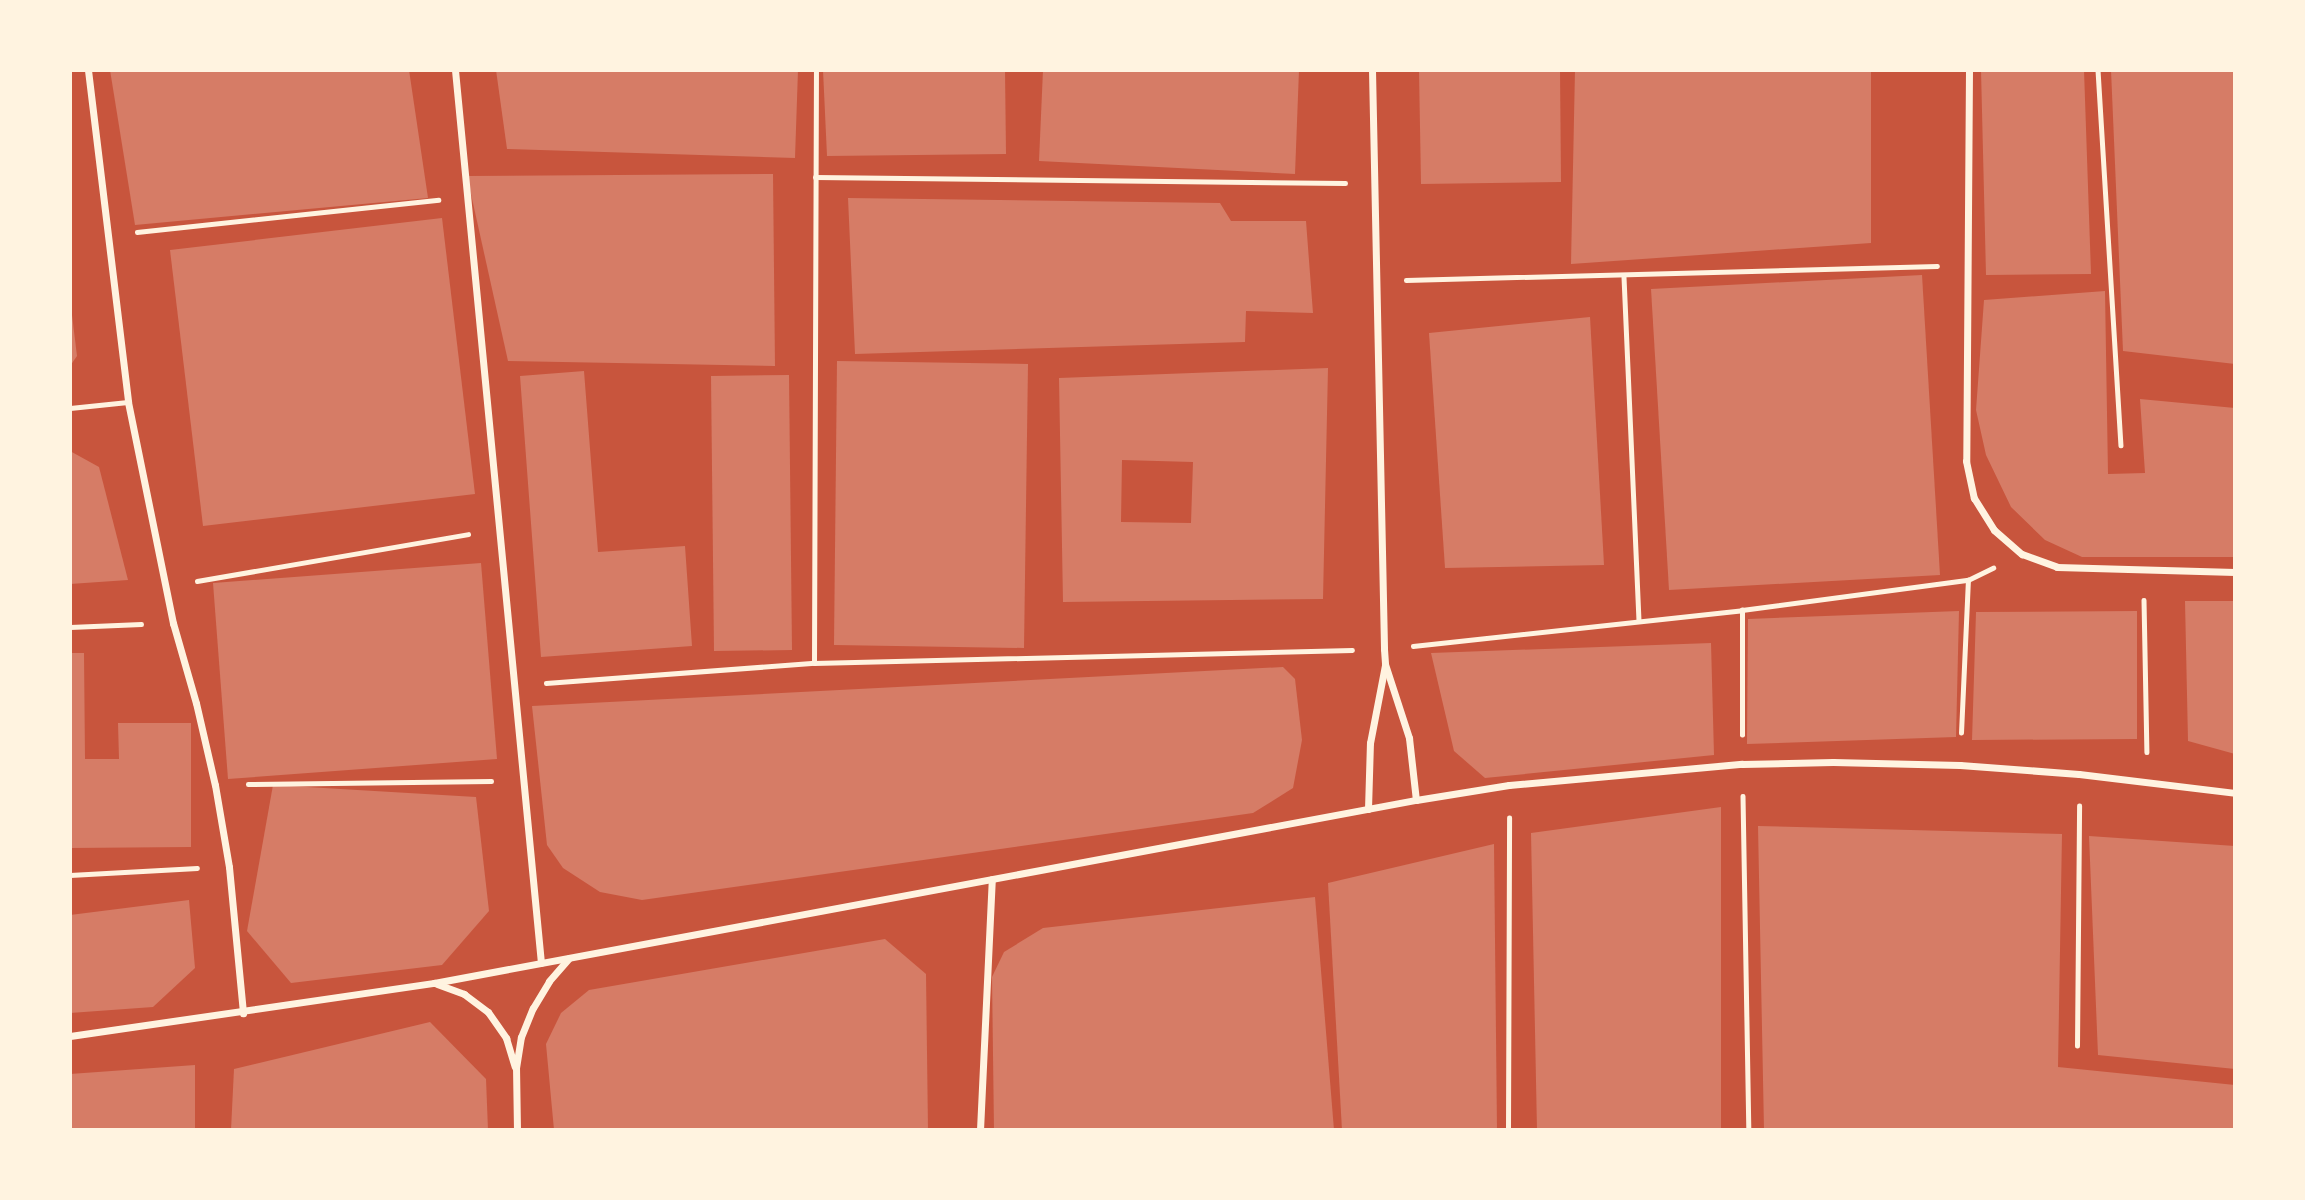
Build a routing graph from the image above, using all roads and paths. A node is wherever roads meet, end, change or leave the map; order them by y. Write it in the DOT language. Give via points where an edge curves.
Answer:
graph roads {
  1 [pos="88,70"];
  2 [pos="455,70"];
  3 [pos="816,70"];
  4 [pos="1372,70"];
  5 [pos="1969,70"];
  6 [pos="2098,70"];
  7 [pos="816,177"];
  8 [pos="1374,183"];
  9 [pos="467,197"];
  10 [pos="107,235"];
  11 [pos="1969,265"];
  12 [pos="1624,276"];
  13 [pos="1375,280"];
  14 [pos="128,402"];
  15 [pos="70,408"];
  16 [pos="2121,445"];
  17 [pos="499,528"];
  18 [pos="2022,554"];
  19 [pos="2143,571"];
  20 [pos="2235,572"];
  21 [pos="1968,580"];
  22 [pos="165,587"];
  23 [pos="1742,610"];
  24 [pos="1639,621"];
  25 [pos="173,623"];
  26 [pos="70,627"];
  27 [pos="1384,649"];
  28 [pos="814,663"];
  29 [pos="1385,664"];
  30 [pos="514,686"];
  31 [pos="1742,764"];
  32 [pos="1960,765"];
  33 [pos="2079,774"];
  34 [pos="523,780"];
  35 [pos="2147,780"];
  36 [pos="215,785"];
  37 [pos="1509,785"];
  38 [pos="2235,793"];
  39 [pos="1416,800"];
  40 [pos="1368,808"];
  41 [pos="229,867"];
  42 [pos="70,875"];
  43 [pos="992,879"];
  44 [pos="569,958"];
  45 [pos="541,963"];
  46 [pos="434,983"];
  47 [pos="243,1013"];
  48 [pos="70,1036"];
  49 [pos="2077,1046"];
  50 [pos="516,1068"];
  51 [pos="517,1130"];
  52 [pos="981,1130"];
  53 [pos="1508,1130"];
  54 [pos="1749,1130"];
  1 -- 10 [label="street"];
  2 -- 9 [label="street"];
  3 -- 7 [label="path"];
  4 -- 8 [label="street"];
  5 -- 11 [label="street"];
  6 -- 16 [label="path"];
  7 -- 8 [label="path"];
  7 -- 28 [label="path"];
  8 -- 13 [label="street"];
  9 -- 10 [label="path"];
  9 -- 17 [label="street"];
  10 -- 14 [label="street"];
  11 -- 12 [label="path"];
  11 -- 18 [label="street" via="1966,461 1974,498 1994,530"];
  12 -- 13 [label="path"];
  12 -- 24 [label="path"];
  13 -- 27 [label="street"];
  14 -- 15 [label="lane"];
  14 -- 22 [label="street"];
  17 -- 22 [label="path"];
  17 -- 30 [label="street"];
  18 -- 19 [label="street" via="2057,567"];
  18 -- 21 [label="path"];
  19 -- 20 [label="street"];
  19 -- 35 [label="path"];
  21 -- 23 [label="path"];
  21 -- 32 [label="path"];
  22 -- 25 [label="street"];
  23 -- 24 [label="path"];
  23 -- 31 [label="path"];
  24 -- 27 [label="path"];
  25 -- 26 [label="path"];
  25 -- 36 [label="street"];
  27 -- 28 [label="path"];
  27 -- 29 [label="street"];
  28 -- 30 [label="path"];
  29 -- 39 [label="street" via="1409,738"];
  29 -- 40 [label="street" via="1370,743"];
  30 -- 34 [label="street"];
  31 -- 32 [label="street"];
  31 -- 37 [label="street"];
  31 -- 54 [label="path"];
  32 -- 33 [label="street"];
  33 -- 35 [label="street"];
  33 -- 49 [label="path"];
  34 -- 36 [label="path"];
  34 -- 45 [label="street"];
  35 -- 38 [label="street"];
  36 -- 41 [label="street"];
  37 -- 39 [label="street"];
  37 -- 53 [label="path"];
  39 -- 40 [label="street"];
  40 -- 43 [label="street"];
  41 -- 42 [label="path"];
  41 -- 47 [label="street"];
  43 -- 44 [label="street"];
  43 -- 52 [label="street"];
  44 -- 45 [label="street"];
  44 -- 50 [label="street" via="533,1008"];
  45 -- 46 [label="street"];
  46 -- 47 [label="street"];
  46 -- 50 [label="street" via="464,994 488,1012 506,1038"];
  47 -- 48 [label="street"];
  50 -- 51 [label="street"];
}
